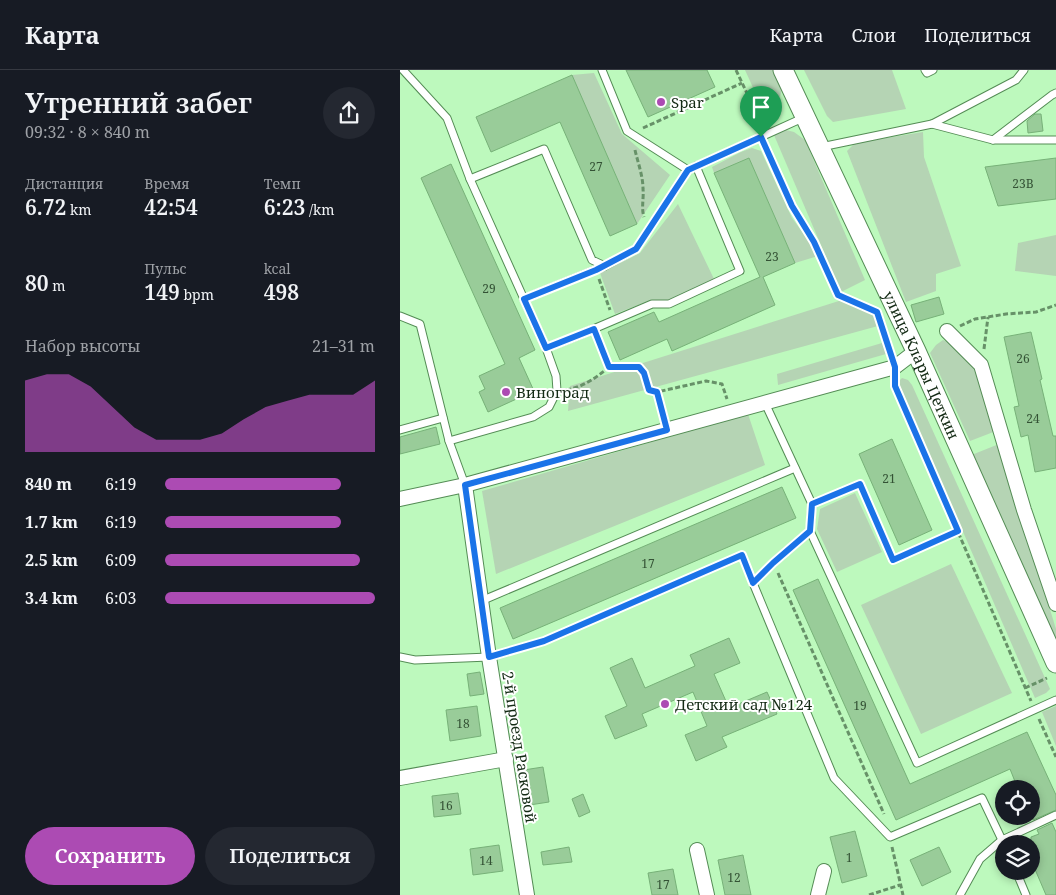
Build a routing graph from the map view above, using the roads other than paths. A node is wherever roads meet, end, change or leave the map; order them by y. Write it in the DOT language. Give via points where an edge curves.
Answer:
graph roads {
  1 [pos="404,70"];
  2 [pos="602,70"];
  3 [pos="783,70"];
  4 [pos="926,70"];
  5 [pos="933,70"];
  6 [pos="1024,70"];
  7 [pos="1056,93"];
  8 [pos="805,117"];
  9 [pos="932,124"];
  10 [pos="993,140"];
  11 [pos="1056,140"];
  12 [pos="819,147"];
  13 [pos="696,166"];
  14 [pos="688,170"];
  15 [pos="470,179"];
  16 [pos="605,266"];
  17 [pos="524,299"];
  18 [pos="400,316"];
  19 [pos="947,331"];
  20 [pos="546,348"];
  21 [pos="916,351"];
  22 [pos="765,403"];
  23 [pos="443,418"];
  24 [pos="400,430"];
  25 [pos="449,441"];
  26 [pos="795,468"];
  27 [pos="465,485"];
  28 [pos="400,499"];
  29 [pos="810,531"];
  30 [pos="481,601"];
  31 [pos="1056,604"];
  32 [pos="400,657"];
  33 [pos="489,657"];
  34 [pos="1053,670"];
  35 [pos="1056,700"];
  36 [pos="506,760"];
  37 [pos="400,778"];
  38 [pos="1056,815"];
  39 [pos="1000,835"];
  40 [pos="1017,835"];
  41 [pos="995,848"];
  42 [pos="697,850"];
  43 [pos="824,870"];
  44 [pos="1020,880"];
  45 [pos="527,895"];
  46 [pos="707,895"];
  47 [pos="818,895"];
  48 [pos="960,895"];
  49 [pos="1026,895"];
  1 -- 15 [label="lane" via="447,118"];
  2 -- 14 [label="lane" via="627,131"];
  3 -- 8 [label="main road, улица Клары Цеткин"];
  4 -- 5 [label="lane" via="927,73"];
  6 -- 9 [label="lane" via="1016,80"];
  7 -- 10 [label="lane"];
  8 -- 12 [label="main road, улица Клары Цеткин"];
  8 -- 13 [label="lane"];
  9 -- 10 [label="lane"];
  9 -- 12 [label="lane"];
  10 -- 11 [label="lane"];
  12 -- 21 [label="main road, улица Клары Цеткин"];
  13 -- 14 [label="lane"];
  13 -- 20 [label="lane" via="740,271 669,304 652,304"];
  14 -- 16 [label="lane" via="636,249"];
  15 -- 16 [label="lane" via="544,149 592,260"];
  15 -- 17 [label="lane"];
  16 -- 17 [label="lane"];
  17 -- 20 [label="lane"];
  18 -- 23 [label="lane" via="420,324"];
  19 -- 31 [label="street" via="981,365"];
  20 -- 25 [label="lane" via="556,376 557,391 549,407 533,417"];
  21 -- 22 [label="street" via="895,367"];
  21 -- 34 [label="main road, улица Клары Цеткин"];
  22 -- 26 [label="lane"];
  22 -- 27 [label="street"];
  23 -- 24 [label="lane"];
  23 -- 25 [label="lane"];
  25 -- 27 [label="lane"];
  26 -- 29 [label="lane" via="812,504"];
  26 -- 30 [label="lane"];
  27 -- 28 [label="street"];
  27 -- 30 [label="street, 2-й проезд Расковой"];
  29 -- 35 [label="lane" via="916,763"];
  29 -- 39 [label="lane" via="753,583 834,778 890,837 982,798"];
  30 -- 33 [label="street, 2-й проезд Расковой"];
  32 -- 33 [label="lane" via="415,660"];
  33 -- 36 [label="street, 2-й проезд Расковой"];
  36 -- 37 [label="street"];
  36 -- 45 [label="street, 2-й проезд Расковой"];
  38 -- 40 [label="lane"];
  41 -- 48 [label="lane" via="980,859"];
  42 -- 46 [label="street"];
  43 -- 47 [label="street"];
  44 -- 49 [label="lane"];
}
